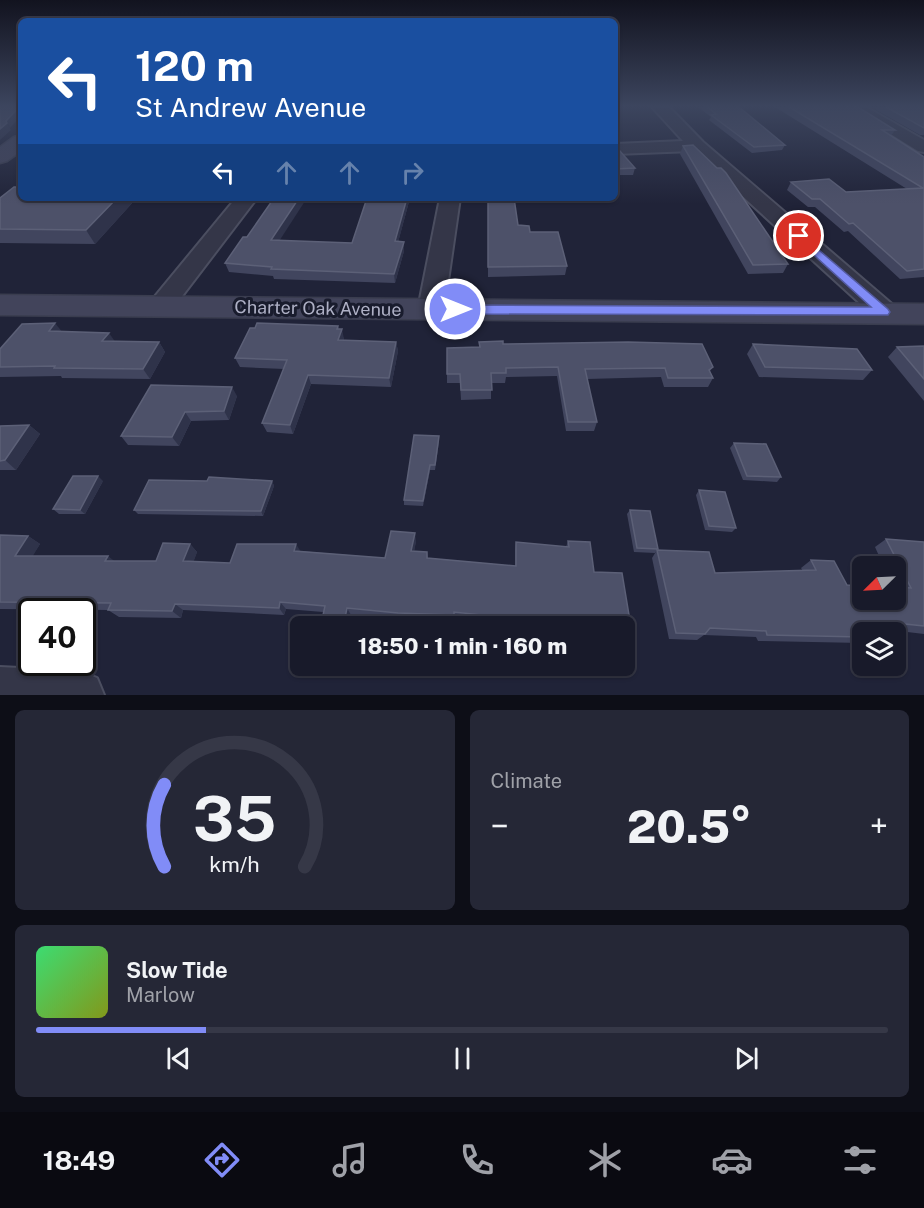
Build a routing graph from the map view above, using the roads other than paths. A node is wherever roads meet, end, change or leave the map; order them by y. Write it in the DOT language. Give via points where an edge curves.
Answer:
graph roads {
  1 [pos="691,139"];
  2 [pos="911,139"];
  3 [pos="18,143"];
  4 [pos="697,146"];
  5 [pos="924,147"];
  6 [pos="618,149"];
  7 [pos="0,158"];
  8 [pos="244,201"];
  9 [pos="449,201"];
  10 [pos="0,305"];
  11 [pos="161,306"];
  12 [pos="431,309"];
  13 [pos="884,312"];
  14 [pos="924,314"];
  15 [pos="0,691"];
  16 [pos="80,695"];
  1 -- 4 [label="street"];
  2 -- 5 [label="street"];
  3 -- 7 [label="street"];
  4 -- 6 [label="street"];
  4 -- 13 [label="street"];
  8 -- 11 [label="street"];
  9 -- 12 [label="street"];
  10 -- 11 [label="street, Charter Oak Avenue"];
  11 -- 12 [label="street, Charter Oak Avenue"];
  12 -- 13 [label="street, Charter Oak Avenue"];
  13 -- 14 [label="street, Charter Oak Avenue"];
  15 -- 16 [label="street"];
}
